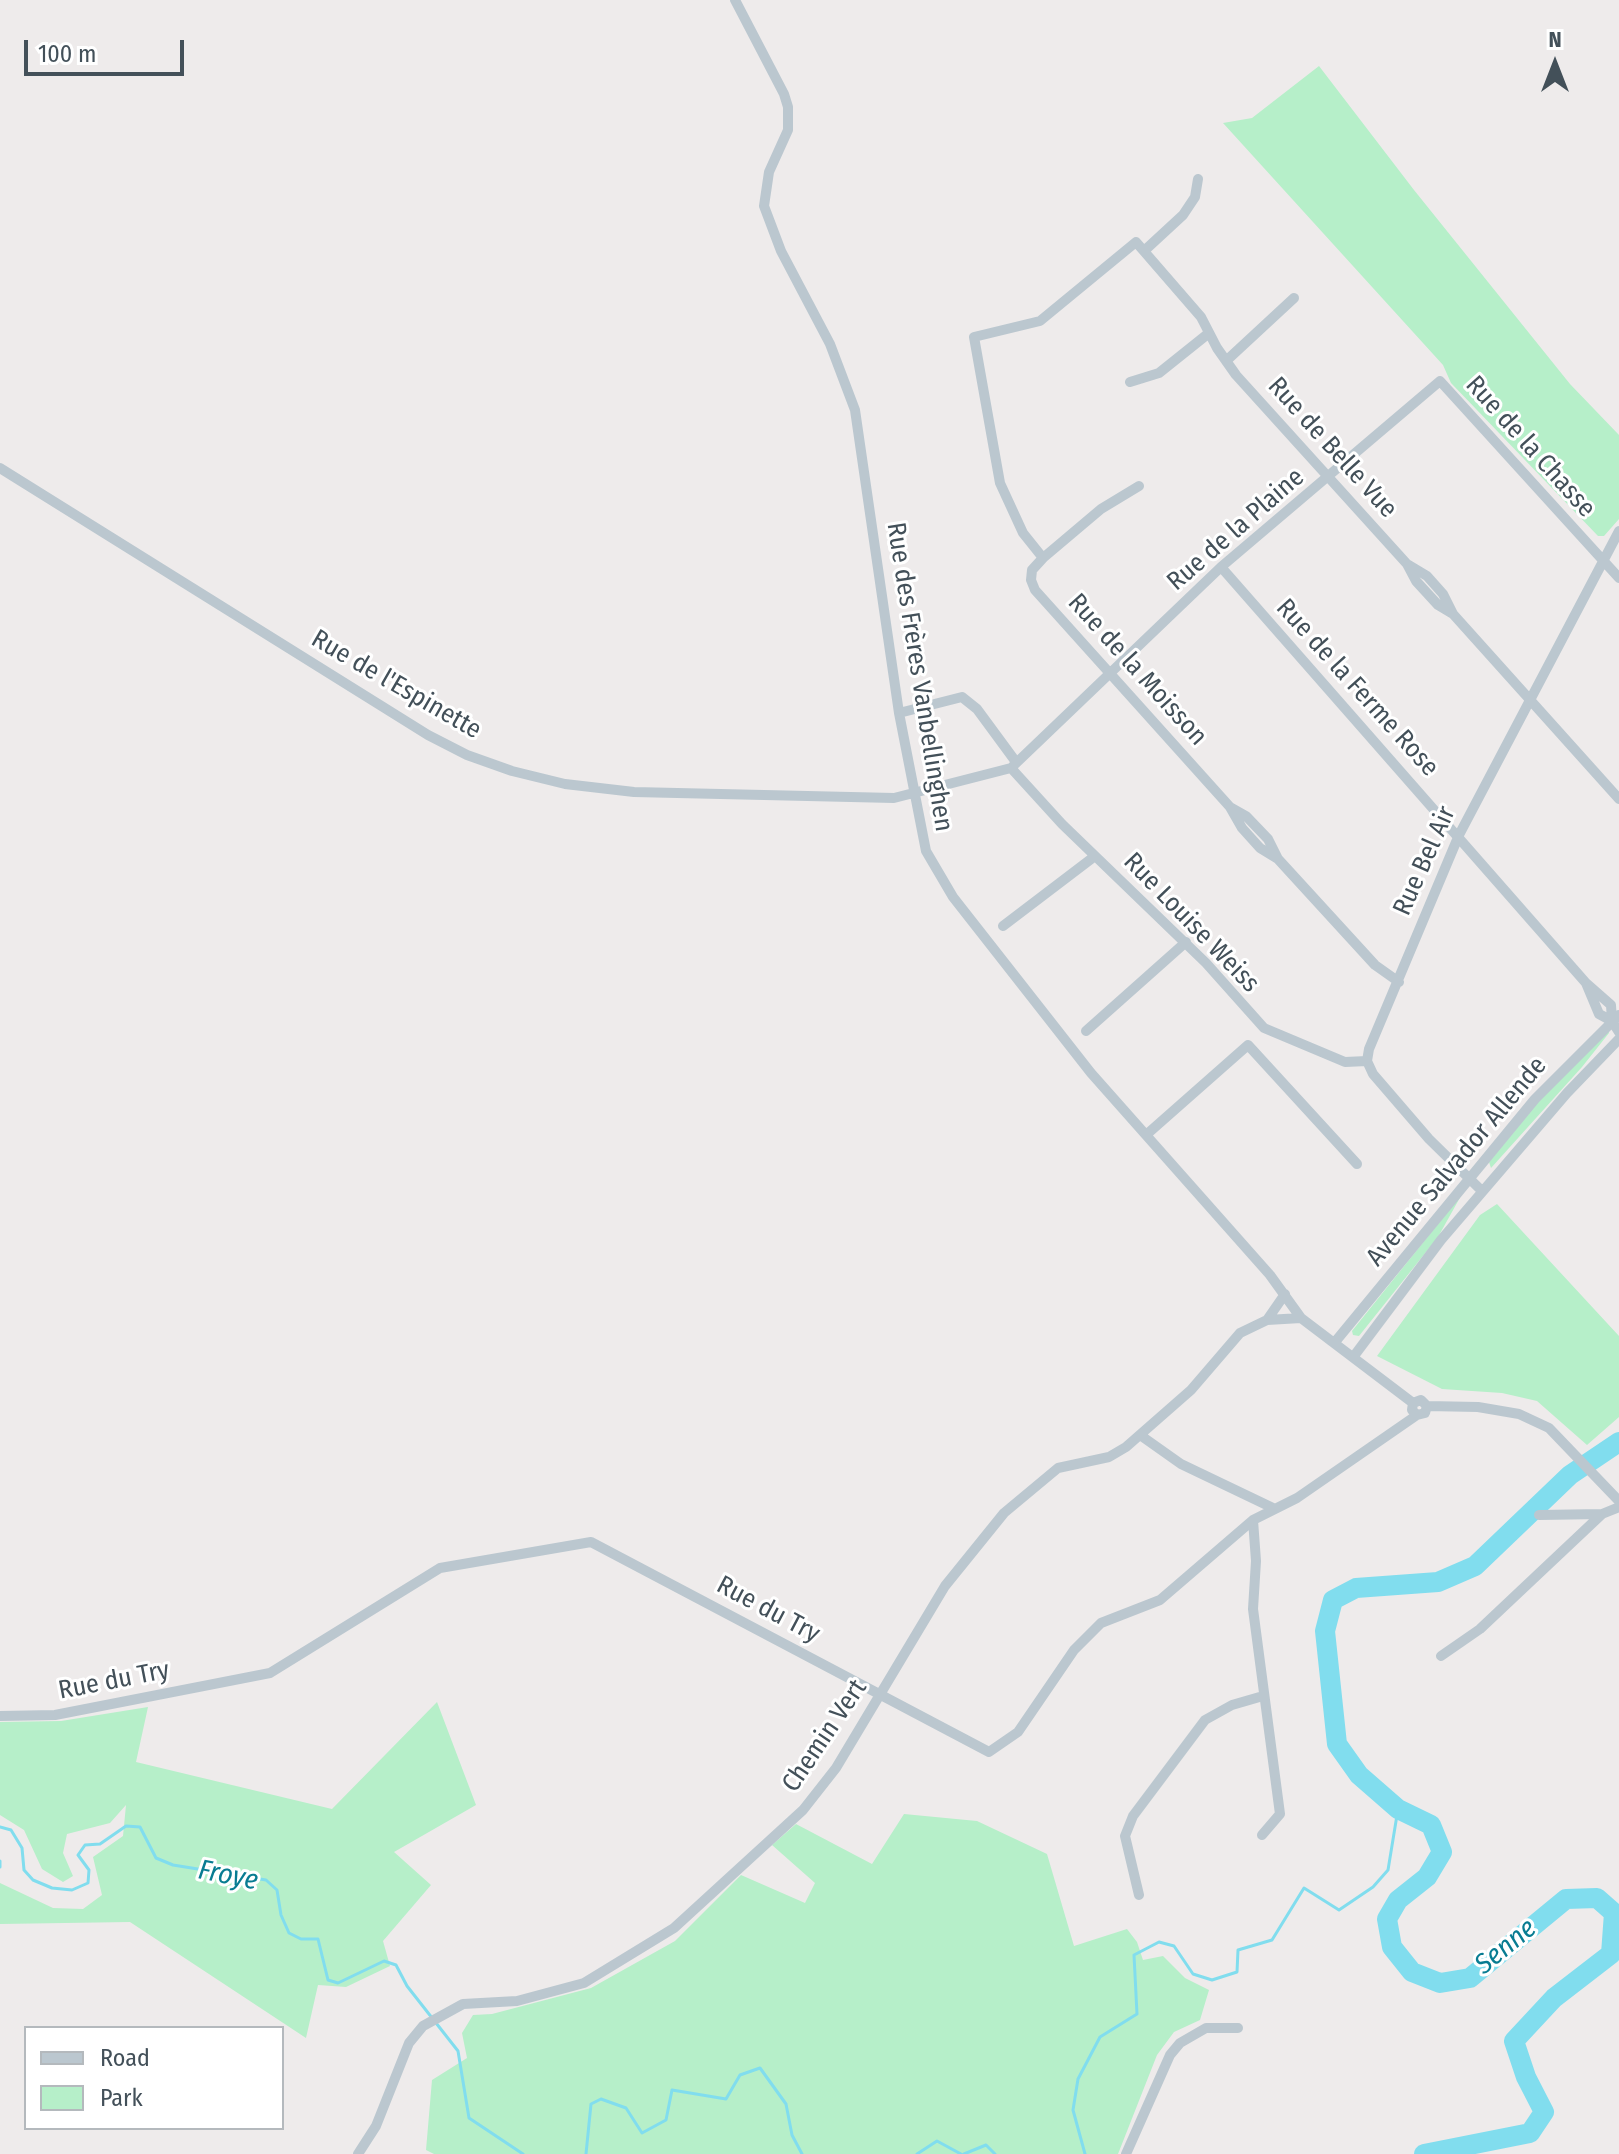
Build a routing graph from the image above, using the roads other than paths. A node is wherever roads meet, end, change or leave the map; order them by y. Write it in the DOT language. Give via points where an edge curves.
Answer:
graph roads {
  1 [pos="735,0"];
  2 [pos="1198,179"];
  3 [pos="1140,247"];
  4 [pos="1294,298"];
  5 [pos="1209,333"];
  6 [pos="1226,361"];
  7 [pos="1440,381"];
  8 [pos="1130,382"];
  9 [pos="0,468"];
  10 [pos="1330,477"];
  11 [pos="1139,486"];
  12 [pos="1619,531"];
  13 [pos="1043,558"];
  14 [pos="1603,561"];
  15 [pos="1221,567"];
  16 [pos="1619,578"];
  17 [pos="1111,674"];
  18 [pos="1531,700"];
  19 [pos="899,713"];
  20 [pos="1014,765"];
  21 [pos="913,793"];
  22 [pos="1619,799"];
  23 [pos="1459,835"];
  24 [pos="1095,856"];
  25 [pos="1003,926"];
  26 [pos="1186,942"];
  27 [pos="1399,982"];
  28 [pos="1616,1018"];
  29 [pos="1086,1031"];
  30 [pos="1619,1032"];
  31 [pos="1619,1039"];
  32 [pos="1367,1061"];
  33 [pos="1146,1135"];
  34 [pos="1357,1164"];
  35 [pos="1469,1179"];
  36 [pos="1482,1191"];
  37 [pos="1285,1294"];
  38 [pos="1301,1318"];
  39 [pos="1267,1320"];
  40 [pos="1335,1342"];
  41 [pos="1354,1356"];
  42 [pos="1413,1403"];
  43 [pos="1427,1406"];
  44 [pos="1417,1415"];
  45 [pos="1140,1435"];
  46 [pos="1619,1504"];
  47 [pos="1273,1508"];
  48 [pos="1602,1514"];
  49 [pos="1539,1515"];
  50 [pos="1253,1520"];
  51 [pos="1441,1656"];
  52 [pos="881,1694"];
  53 [pos="1263,1696"];
  54 [pos="0,1716"];
  55 [pos="1262,1835"];
  56 [pos="1139,1895"];
  57 [pos="1238,2028"];
  58 [pos="358,2154"];
  59 [pos="1126,2154"];
  1 -- 19 [label="street, Rue des Frères Vanbellinghen" via="788,107 788,130 769,172 764,206 781,251 830,344 855,410"];
  2 -- 3 [label="street" via="1195,197 1183,215"];
  3 -- 5 [label="street, Rue de Belle Vue"];
  3 -- 13 [label="street" via="1040,321 974,337 1000,483 1023,533"];
  4 -- 6 [label="street"];
  5 -- 6 [label="street, Rue de Belle Vue"];
  5 -- 8 [label="street" via="1159,373"];
  6 -- 10 [label="street, Rue de Belle Vue"];
  7 -- 10 [label="street, Rue de la Plaine"];
  7 -- 14 [label="street, Rue de la Chasse"];
  9 -- 21 [label="street, Rue de l'Espinette" via="467,755 512,771 596,789 894,798"];
  10 -- 15 [label="street, Rue de la Plaine"];
  10 -- 18 [label="street, Rue de Belle Vue" via="1407,564 1427,576 1453,614"];
  11 -- 13 [label="street" via="1101,509"];
  12 -- 14 [label="street, Rue Bel Air"];
  13 -- 17 [label="street, Rue de la Moisson" via="1032,570 1035,590"];
  14 -- 16 [label="street, Rue de la Chasse"];
  14 -- 18 [label="street, Rue Bel Air"];
  15 -- 17 [label="street, Rue de la Plaine"];
  15 -- 23 [label="street, Rue de la Ferme Rose"];
  17 -- 20 [label="street, Rue de la Plaine"];
  17 -- 27 [label="street, Rue de la Moisson" via="1230,807 1268,839 1278,859 1375,965"];
  18 -- 22 [label="street, Rue de Belle Vue"];
  18 -- 23 [label="street, Rue Bel Air"];
  19 -- 20 [label="street, Rue Louise Weiss" via="962,697 977,709"];
  19 -- 21 [label="street, Rue des Frères Vanbellinghen"];
  20 -- 21 [label="street, Rue de l'Espinette"];
  20 -- 24 [label="street, Rue Louise Weiss"];
  21 -- 33 [label="street, Rue des Frères Vanbellinghen" via="926,851 939,877 1091,1073"];
  23 -- 27 [label="street, Rue Bel Air"];
  23 -- 28 [label="street, Rue de la Ferme Rose" via="1611,1005"];
  24 -- 25 [label="street"];
  24 -- 26 [label="street, Rue Louise Weiss"];
  26 -- 29 [label="street"];
  26 -- 32 [label="street, Rue Louise Weiss" via="1264,1028 1345,1062"];
  27 -- 32 [label="street, Rue Bel Air"];
  28 -- 30 [label="street, Rue de la Ferme Rose"];
  28 -- 35 [label="street, Avenue Salvador Allende" via="1535,1099"];
  31 -- 36 [label="street, Avenue Salvador Allende"];
  32 -- 35 [label="street" via="1429,1139"];
  33 -- 34 [label="street" via="1248,1045"];
  33 -- 37 [label="street, Rue des Frères Vanbellinghen"];
  35 -- 36 [label="street"];
  35 -- 40 [label="street, Avenue Salvador Allende"];
  36 -- 41 [label="street, Avenue Salvador Allende"];
  37 -- 38 [label="street, Rue des Frères Vanbellinghen"];
  37 -- 39 [label="street, Chemin Vert"];
  38 -- 39 [label="street, Chemin Vert"];
  38 -- 40 [label="street, Rue des Frères Vanbellinghen"];
  39 -- 45 [label="street, Chemin Vert" via="1240,1333 1191,1390"];
  40 -- 41 [label="street, Rue des Frères Vanbellinghen"];
  41 -- 42 [label="street, Rue des Frères Vanbellinghen"];
  42 -- 43 [label="street, Rue des Frères Vanbellinghen" via="1421,1400"];
  42 -- 44 [label="street"];
  43 -- 44 [label="street"];
  43 -- 46 [label="street, Rue des Frères Vanbellinghen" via="1519,1414 1549,1428"];
  44 -- 47 [label="street, Rue du Try" via="1297,1498"];
  45 -- 47 [label="street" via="1181,1464"];
  45 -- 52 [label="street, Chemin Vert" via="1109,1457 1058,1468 1004,1513 945,1586"];
  46 -- 48 [label="street"];
  47 -- 50 [label="street, Rue du Try"];
  48 -- 49 [label="street"];
  48 -- 51 [label="street" via="1480,1629"];
  50 -- 52 [label="street, Rue du Try" via="1160,1600 1101,1623 1074,1650 1018,1732 989,1752"];
  50 -- 53 [label="street" via="1253,1609"];
  52 -- 54 [label="street, Rue du Try" via="591,1542 440,1568 270,1673 55,1715"];
  52 -- 58 [label="street, Chemin Vert" via="803,1810 674,1928 584,1983 517,2001 463,2004 423,2026 409,2043 387,2102"];
  53 -- 55 [label="street" via="1280,1814"];
  53 -- 56 [label="street" via="1205,1720 1133,1816 1125,1836"];
  57 -- 59 [label="street" via="1206,2028 1180,2043"];
}
